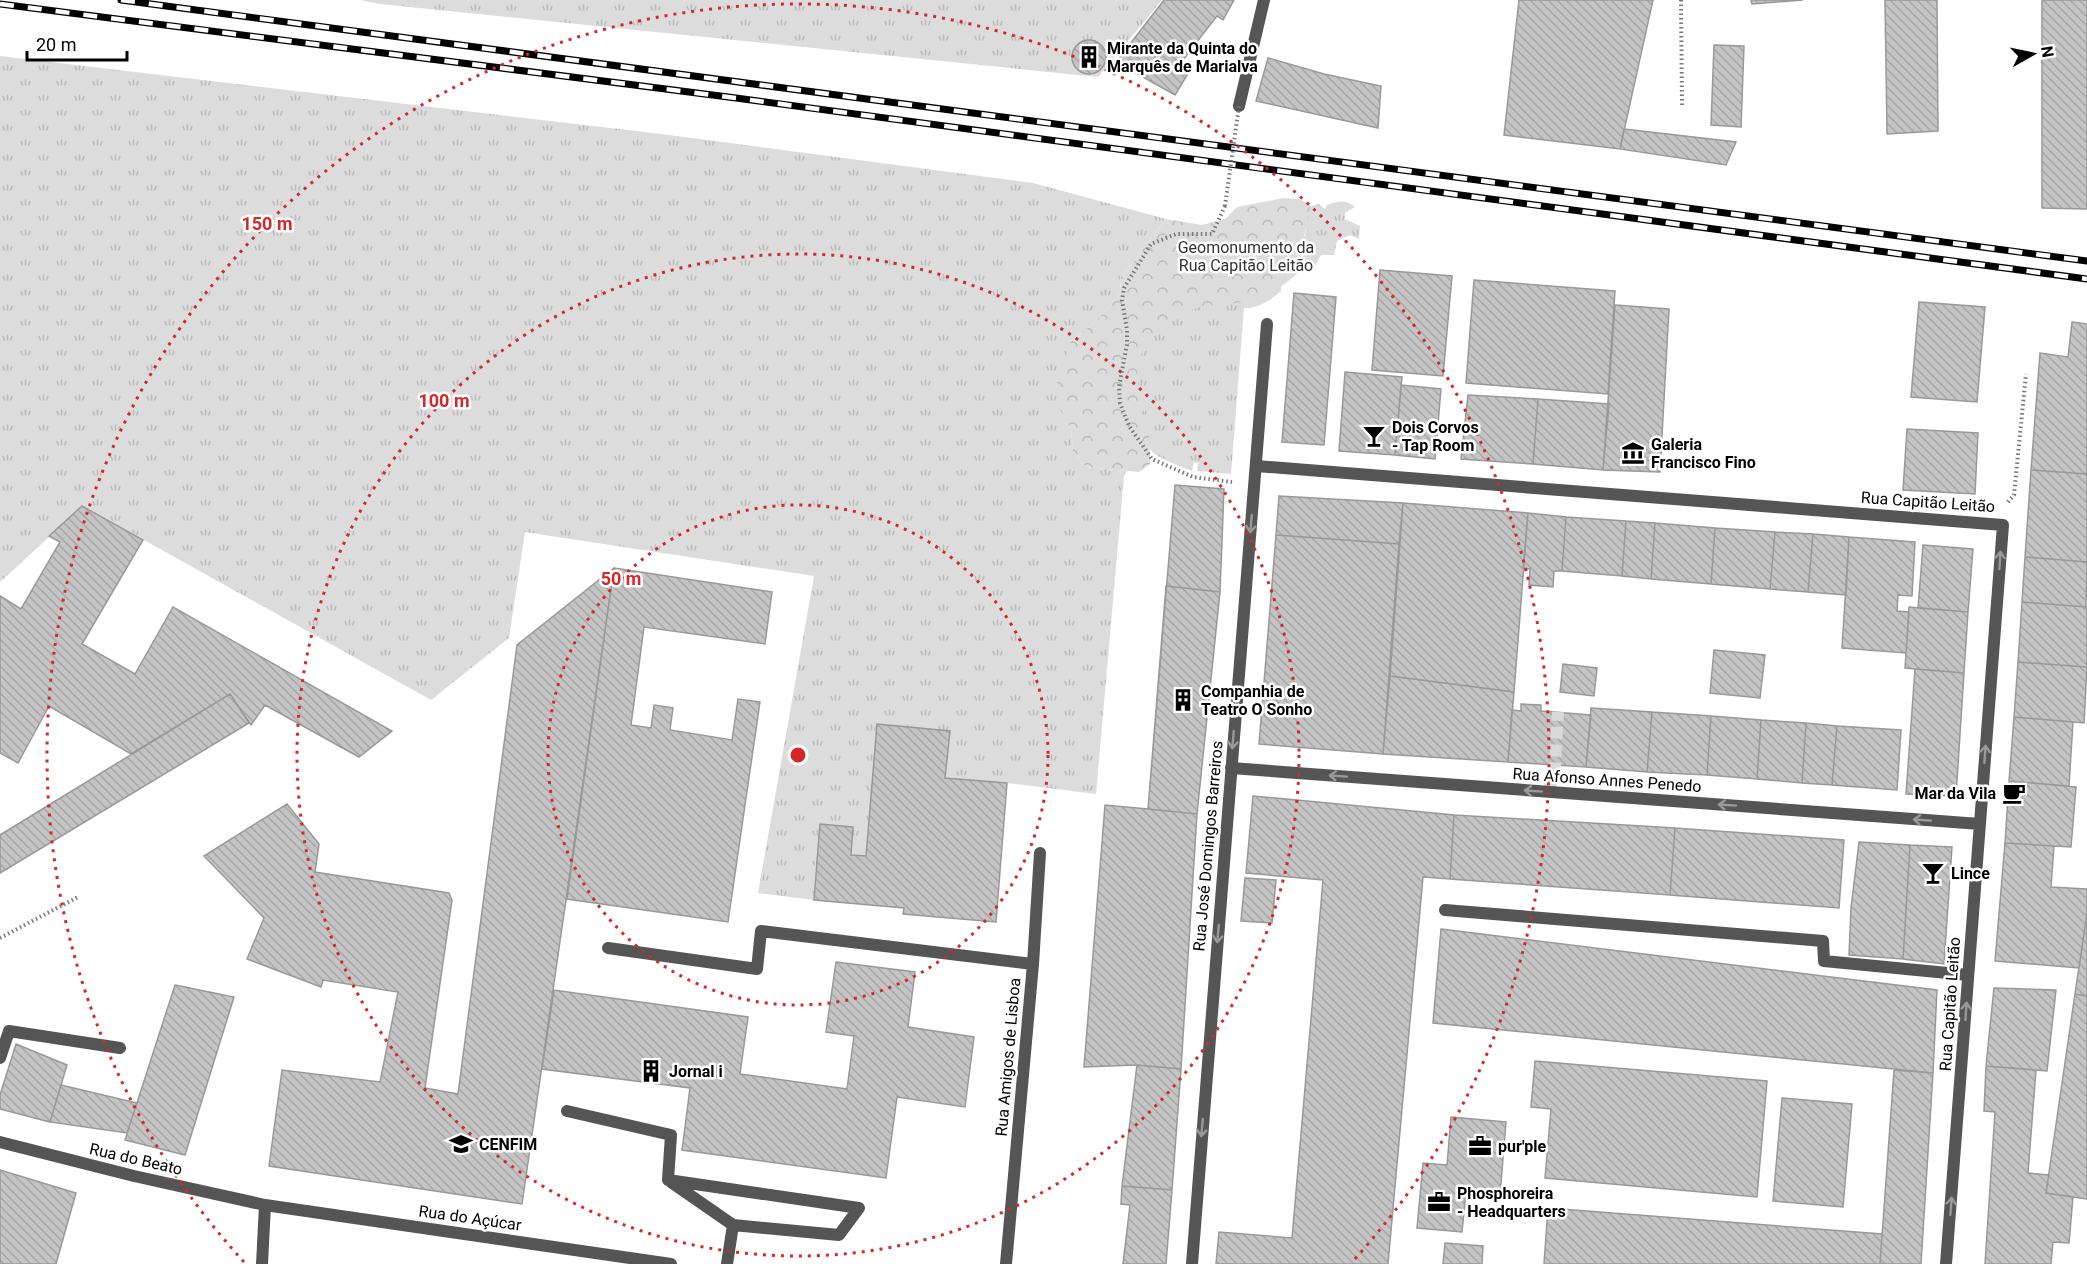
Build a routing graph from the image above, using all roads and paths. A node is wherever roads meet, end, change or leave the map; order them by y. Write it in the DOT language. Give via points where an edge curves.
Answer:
graph roads {
  1 [pos="1264,0"];
  2 [pos="1681,0"];
  3 [pos="1239,106"];
  4 [pos="1682,108"];
  5 [pos="1267,324"];
  6 [pos="2026,374"];
  7 [pos="1256,466"];
  8 [pos="1233,482"];
  9 [pos="2003,525"];
  10 [pos="1231,768"];
  11 [pos="1980,824"];
  12 [pos="1040,853"];
  13 [pos="78,897"];
  14 [pos="1445,910"];
  15 [pos="0,938"];
  16 [pos="608,948"];
  17 [pos="1033,963"];
  18 [pos="1968,975"];
  19 [pos="120,1048"];
  20 [pos="0,1058"];
  21 [pos="567,1110"];
  22 [pos="0,1142"];
  23 [pos="668,1180"];
  24 [pos="265,1204"];
  25 [pos="733,1225"];
  26 [pos="262,1264"];
  27 [pos="671,1264"];
  28 [pos="728,1264"];
  29 [pos="1006,1264"];
  30 [pos="1192,1264"];
  31 [pos="1946,1264"];
  1 -- 3 [label="street"];
  2 -- 4 [label="path"];
  3 -- 8 [label="path, bridge" via="1225,206 1212,234 1176,234 1151,244 1124,288 1127,344 1119,387 1129,426 1152,459 1192,477"];
  5 -- 7 [label="street, Rua José Domingos Barreiros"];
  6 -- 9 [label="path" via="2014,495 2007,505"];
  7 -- 9 [label="street, Rua Capitão Leitão"];
  7 -- 10 [label="street, Rua José Domingos Barreiros, one-way"];
  11 -- 9 [label="street, Rua Capitão Leitão, one-way"];
  11 -- 10 [label="street, Rua Afonso Annes Penedo, one-way"];
  10 -- 30 [label="street, Rua José Domingos Barreiros, one-way"];
  11 -- 18 [label="street, Rua Capitão Leitão"];
  12 -- 17 [label="street, Rua Amigos de Lisboa"];
  13 -- 15 [label="path"];
  14 -- 18 [label="street" via="1823,941 1824,961"];
  16 -- 17 [label="street" via="757,969 761,931"];
  17 -- 29 [label="street, Rua Amigos de Lisboa"];
  31 -- 18 [label="street, Rua Capitão Leitão, one-way"];
  19 -- 20 [label="street" via="9,1031"];
  21 -- 23 [label="street" via="671,1135"];
  22 -- 24 [label="street, Rua do Beato"];
  23 -- 25 [label="street"];
  23 -- 25 [label="street" via="859,1208 839,1235"];
  24 -- 26 [label="street"];
  24 -- 27 [label="street, Rua do Açúcar"];
  25 -- 28 [label="street"];
}
